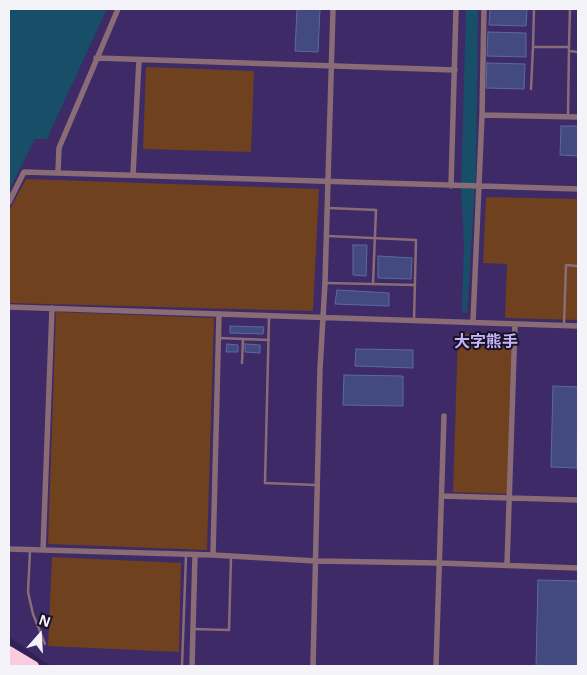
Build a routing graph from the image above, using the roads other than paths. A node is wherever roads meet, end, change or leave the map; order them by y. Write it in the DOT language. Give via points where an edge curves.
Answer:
graph roads {
  1 [pos="118,9"];
  2 [pos="333,9"];
  3 [pos="456,9"];
  4 [pos="484,9"];
  5 [pos="534,9"];
  6 [pos="570,9"];
  7 [pos="533,47"];
  8 [pos="569,47"];
  9 [pos="569,51"];
  10 [pos="578,52"];
  11 [pos="96,58"];
  12 [pos="139,60"];
  13 [pos="332,67"];
  14 [pos="455,70"];
  15 [pos="531,89"];
  16 [pos="482,114"];
  17 [pos="568,116"];
  18 [pos="578,117"];
  19 [pos="58,172"];
  20 [pos="133,174"];
  21 [pos="328,182"];
  22 [pos="451,186"];
  23 [pos="479,187"];
  24 [pos="578,189"];
  25 [pos="9,202"];
  26 [pos="328,208"];
  27 [pos="327,236"];
  28 [pos="374,238"];
  29 [pos="578,266"];
  30 [pos="325,283"];
  31 [pos="373,284"];
  32 [pos="415,285"];
  33 [pos="9,307"];
  34 [pos="52,308"];
  35 [pos="219,314"];
  36 [pos="270,315"];
  37 [pos="323,317"];
  38 [pos="414,320"];
  39 [pos="474,322"];
  40 [pos="515,324"];
  41 [pos="564,326"];
  42 [pos="578,326"];
  43 [pos="218,338"];
  44 [pos="242,339"];
  45 [pos="269,340"];
  46 [pos="242,363"];
  47 [pos="444,416"];
  48 [pos="318,485"];
  49 [pos="442,496"];
  50 [pos="509,498"];
  51 [pos="578,500"];
  52 [pos="9,549"];
  53 [pos="30,550"];
  54 [pos="43,550"];
  55 [pos="186,555"];
  56 [pos="196,555"];
  57 [pos="213,555"];
  58 [pos="231,556"];
  59 [pos="316,561"];
  60 [pos="439,563"];
  61 [pos="507,565"];
  62 [pos="578,568"];
  63 [pos="193,629"];
  64 [pos="45,644"];
  65 [pos="9,651"];
  66 [pos="9,660"];
  67 [pos="20,666"];
  68 [pos="34,666"];
  69 [pos="182,666"];
  70 [pos="192,666"];
  71 [pos="313,666"];
  72 [pos="436,666"];
  1 -- 11 [label="street"];
  2 -- 13 [label="street"];
  3 -- 14 [label="street"];
  4 -- 16 [label="street"];
  5 -- 7 [label="lane"];
  6 -- 8 [label="lane"];
  7 -- 8 [label="lane"];
  7 -- 15 [label="lane"];
  8 -- 9 [label="lane"];
  9 -- 10 [label="lane"];
  9 -- 17 [label="lane"];
  11 -- 12 [label="street"];
  11 -- 19 [label="street" via="59,148"];
  12 -- 13 [label="street"];
  12 -- 20 [label="street"];
  13 -- 14 [label="street"];
  13 -- 21 [label="street"];
  14 -- 22 [label="street"];
  16 -- 17 [label="street"];
  16 -- 23 [label="street"];
  17 -- 18 [label="street"];
  19 -- 20 [label="street"];
  19 -- 25 [label="street" via="24,172"];
  20 -- 21 [label="street"];
  21 -- 22 [label="street"];
  21 -- 26 [label="street"];
  22 -- 23 [label="street"];
  23 -- 24 [label="street"];
  23 -- 39 [label="street"];
  26 -- 27 [label="street"];
  26 -- 28 [label="lane" via="376,210"];
  27 -- 28 [label="lane"];
  27 -- 30 [label="street"];
  28 -- 31 [label="lane"];
  28 -- 32 [label="lane" via="416,240"];
  29 -- 41 [label="lane" via="566,265"];
  30 -- 31 [label="lane"];
  30 -- 37 [label="street"];
  31 -- 32 [label="lane"];
  32 -- 38 [label="lane"];
  33 -- 34 [label="street"];
  34 -- 35 [label="street"];
  34 -- 54 [label="street"];
  35 -- 36 [label="street"];
  35 -- 43 [label="street"];
  36 -- 37 [label="street"];
  36 -- 45 [label="lane"];
  37 -- 38 [label="street"];
  37 -- 48 [label="street"];
  38 -- 39 [label="street"];
  39 -- 40 [label="street"];
  40 -- 41 [label="street"];
  40 -- 50 [label="street"];
  41 -- 42 [label="street"];
  43 -- 44 [label="lane"];
  43 -- 57 [label="street"];
  44 -- 45 [label="lane"];
  44 -- 46 [label="lane"];
  45 -- 48 [label="lane" via="265,483"];
  47 -- 49 [label="street"];
  48 -- 59 [label="street"];
  49 -- 50 [label="street"];
  49 -- 60 [label="street"];
  50 -- 51 [label="street"];
  50 -- 61 [label="street"];
  52 -- 53 [label="street"];
  53 -- 54 [label="street"];
  53 -- 64 [label="lane" via="28,592"];
  54 -- 55 [label="street"];
  55 -- 56 [label="street"];
  55 -- 69 [label="lane"];
  56 -- 57 [label="street"];
  56 -- 63 [label="street"];
  57 -- 58 [label="street"];
  58 -- 59 [label="street"];
  58 -- 63 [label="lane" via="229,630"];
  59 -- 60 [label="street"];
  59 -- 71 [label="street"];
  60 -- 61 [label="street"];
  60 -- 72 [label="street"];
  61 -- 62 [label="street"];
  63 -- 70 [label="street"];
  65 -- 68 [label="highway"];
  66 -- 67 [label="highway"];
}
